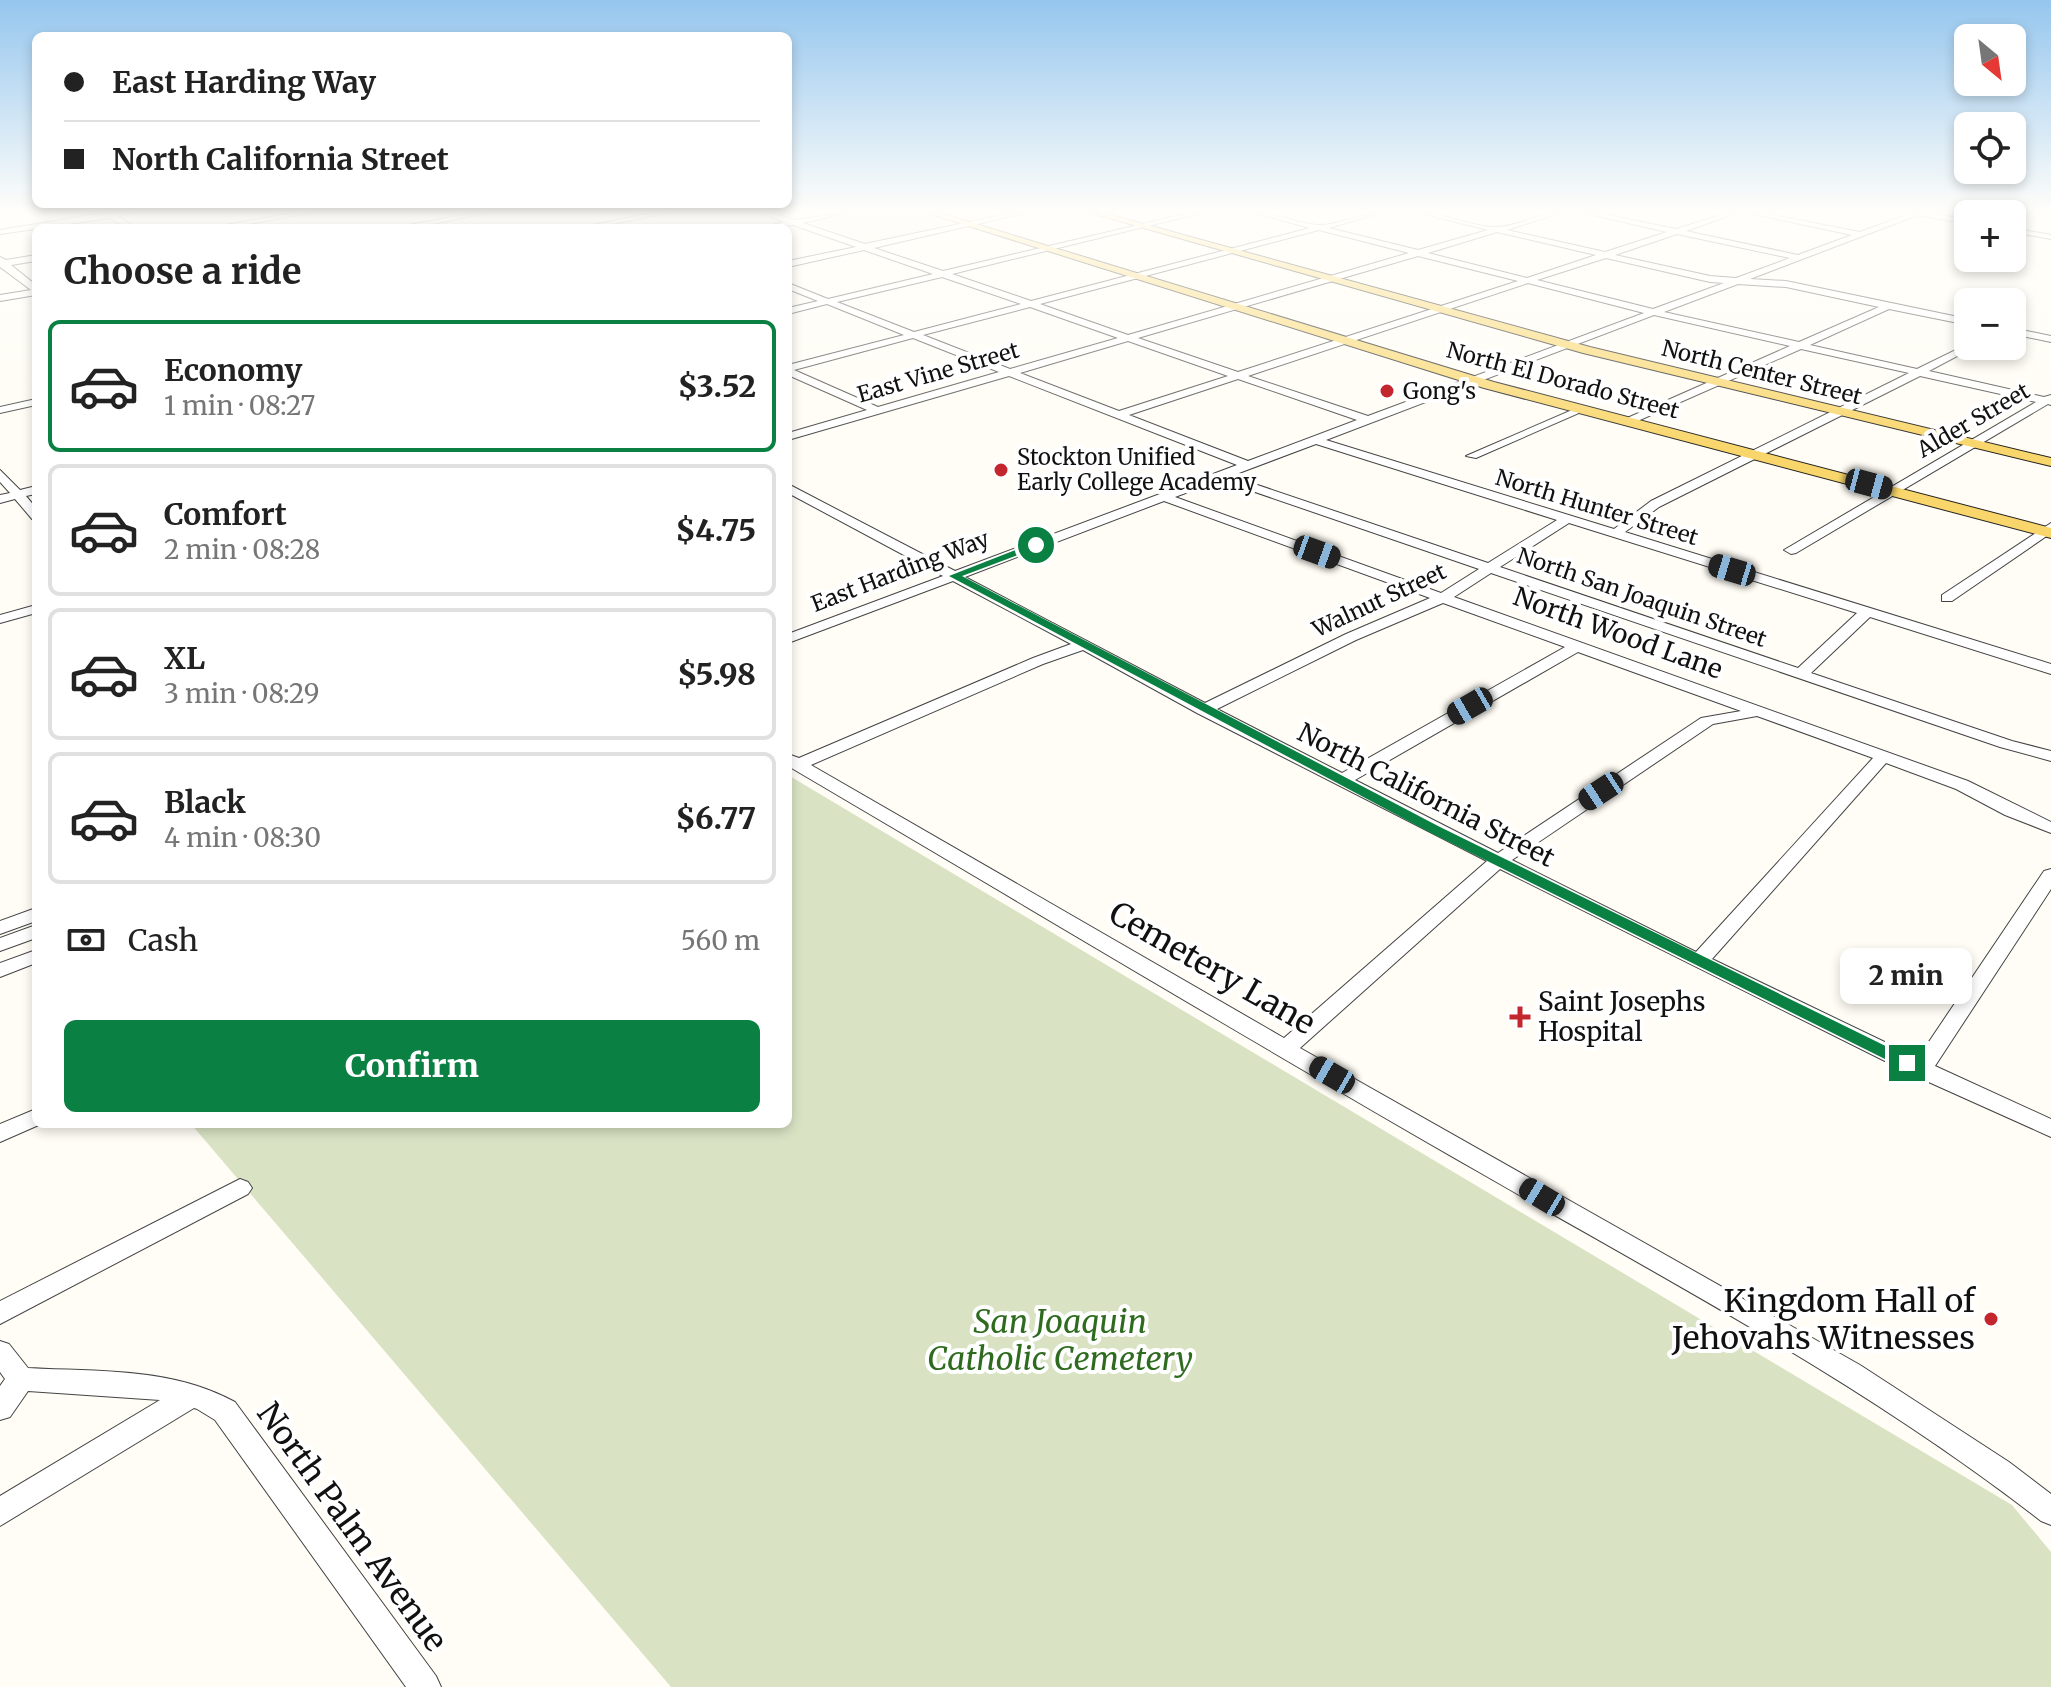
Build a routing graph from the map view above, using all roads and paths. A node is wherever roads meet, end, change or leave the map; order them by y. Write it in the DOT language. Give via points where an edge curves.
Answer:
graph roads {
  1 [pos="32,292"];
  2 [pos="803,292"];
  3 [pos="865,292"];
  4 [pos="996,292"];
  5 [pos="1077,292"];
  6 [pos="1188,292"];
  7 [pos="1283,292"];
  8 [pos="1379,292"];
  9 [pos="1492,292"];
  10 [pos="1573,292"];
  11 [pos="1707,292"];
  12 [pos="1802,292"];
  13 [pos="1820,292"];
  14 [pos="0,298"];
  15 [pos="827,301"];
  16 [pos="1031,304"];
  17 [pos="1235,306"];
  18 [pos="1889,306"];
  19 [pos="1440,309"];
  20 [pos="792,310"];
  21 [pos="1652,312"];
  22 [pos="1954,319"];
  23 [pos="2026,334"];
  24 [pos="914,335"];
  25 [pos="1128,337"];
  26 [pos="2051,339"];
  27 [pos="1346,340"];
  28 [pos="1568,345"];
  29 [pos="1799,346"];
  30 [pos="1954,354"];
  31 [pos="792,369"];
  32 [pos="792,372"];
  33 [pos="1009,372"];
  34 [pos="1917,372"];
  35 [pos="1238,375"];
  36 [pos="1473,380"];
  37 [pos="1719,381"];
  38 [pos="2049,400"];
  39 [pos="32,403"];
  40 [pos="1583,409"];
  41 [pos="0,410"];
  42 [pos="877,411"];
  43 [pos="1839,411"];
  44 [pos="1118,415"];
  45 [pos="1367,420"];
  46 [pos="1629,421"];
  47 [pos="792,436"];
  48 [pos="1315,440"];
  49 [pos="1973,443"];
  50 [pos="1754,454"];
  51 [pos="1472,456"];
  52 [pos="2051,462"];
  53 [pos="1247,465"];
  54 [pos="0,474"];
  55 [pos="1219,476"];
  56 [pos="792,490"];
  57 [pos="32,491"];
  58 [pos="1893,491"];
  59 [pos="18,494"];
  60 [pos="1163,497"];
  61 [pos="0,499"];
  62 [pos="32,511"];
  63 [pos="1567,519"];
  64 [pos="2049,530"];
  65 [pos="1615,534"];
  66 [pos="1791,550"];
  67 [pos="1490,568"];
  68 [pos="954,576"];
  69 [pos="1444,597"];
  70 [pos="1947,598"];
  71 [pos="32,610"];
  72 [pos="1867,612"];
  73 [pos="0,619"];
  74 [pos="792,637"];
  75 [pos="1084,645"];
  76 [pos="1577,646"];
  77 [pos="2051,669"];
  78 [pos="1801,674"];
  79 [pos="1203,710"];
  80 [pos="1756,711"];
  81 [pos="1884,756"];
  82 [pos="2051,756"];
  83 [pos="792,762"];
  84 [pos="1341,781"];
  85 [pos="2051,828"];
  86 [pos="1498,861"];
  87 [pos="2051,875"];
  88 [pos="32,916"];
  89 [pos="0,928"];
  90 [pos="32,933"];
  91 [pos="0,945"];
  92 [pos="32,958"];
  93 [pos="1699,961"];
  94 [pos="0,970"];
  95 [pos="1286,1048"];
  96 [pos="1921,1070"];
  97 [pos="32,1119"];
  98 [pos="2051,1129"];
  99 [pos="0,1134"];
  100 [pos="240,1188"];
  101 [pos="0,1313"];
  102 [pos="0,1352"];
  103 [pos="21,1379"];
  104 [pos="190,1396"];
  105 [pos="0,1408"];
  106 [pos="2047,1501"];
  107 [pos="0,1512"];
  108 [pos="425,1687"];
  1 -- 14 [label="street"];
  2 -- 15 [label="street"];
  3 -- 15 [label="street"];
  4 -- 16 [label="street"];
  5 -- 16 [label="street"];
  6 -- 17 [label="main road, North El Dorado Street"];
  7 -- 17 [label="street, East Vine Street"];
  8 -- 19 [label="main road, North Center Street"];
  9 -- 19 [label="street"];
  10 -- 21 [label="street"];
  11 -- 21 [label="street, East Harding Way"];
  12 -- 18 [label="street"];
  13 -- 18 [label="street"];
  15 -- 20 [label="street"];
  15 -- 24 [label="street"];
  16 -- 24 [label="street"];
  16 -- 25 [label="street"];
  17 -- 25 [label="street, East Vine Street"];
  17 -- 27 [label="main road, North El Dorado Street"];
  18 -- 22 [label="street"];
  18 -- 29 [label="street"];
  19 -- 27 [label="street"];
  19 -- 28 [label="main road, North Center Street"];
  21 -- 28 [label="street, East Harding Way"];
  21 -- 29 [label="street"];
  23 -- 26 [label="street"];
  24 -- 31 [label="street"];
  24 -- 33 [label="street"];
  25 -- 33 [label="street, East Vine Street"];
  25 -- 35 [label="street"];
  27 -- 35 [label="street"];
  27 -- 36 [label="main road, North El Dorado Street"];
  28 -- 36 [label="street, East Harding Way"];
  28 -- 37 [label="main road, North Center Street"];
  29 -- 34 [label="street"];
  29 -- 37 [label="street"];
  30 -- 34 [label="street"];
  32 -- 42 [label="street"];
  33 -- 42 [label="street, East Vine Street"];
  33 -- 44 [label="street"];
  34 -- 38 [label="street"];
  34 -- 43 [label="street"];
  35 -- 44 [label="street"];
  35 -- 45 [label="street"];
  36 -- 40 [label="main road, North El Dorado Street"];
  36 -- 45 [label="street, East Harding Way"];
  37 -- 43 [label="main road, North Center Street"];
  37 -- 46 [label="street"];
  38 -- 49 [label="street, Alder Street"];
  39 -- 41 [label="street"];
  40 -- 46 [label="main road, North El Dorado Street"];
  40 -- 51 [label="street"];
  42 -- 47 [label="street, East Vine Street"];
  43 -- 49 [label="main road, North Center Street"];
  43 -- 50 [label="street"];
  44 -- 53 [label="street"];
  45 -- 48 [label="street, East Harding Way"];
  46 -- 50 [label="main road, North El Dorado Street"];
  48 -- 53 [label="street, East Harding Way"];
  48 -- 63 [label="street, North Hunter Street"];
  49 -- 52 [label="main road, North Center Street"];
  49 -- 58 [label="street, Alder Street"];
  50 -- 58 [label="main road, North El Dorado Street"];
  50 -- 65 [label="street" via="1655,504"];
  53 -- 55 [label="street, East Harding Way"];
  54 -- 59 [label="street"];
  55 -- 60 [label="street, East Harding Way"];
  55 -- 67 [label="street, North San Joaquin Street"];
  56 -- 68 [label="street, North California Street"];
  57 -- 59 [label="street"];
  58 -- 64 [label="main road, North El Dorado Street"];
  58 -- 66 [label="street, Alder Street"];
  59 -- 61 [label="street"];
  59 -- 62 [label="street"];
  60 -- 68 [label="street, East Harding Way"];
  60 -- 69 [label="street, North Wood Lane"];
  63 -- 65 [label="street, North Hunter Street"];
  63 -- 67 [label="street, Walnut Street"];
  64 -- 70 [label="street"];
  65 -- 72 [label="street, North Hunter Street"];
  67 -- 69 [label="street, Walnut Street"];
  67 -- 78 [label="street, North San Joaquin Street"];
  68 -- 74 [label="street, East Harding Way"];
  68 -- 75 [label="street, North California Street"];
  69 -- 76 [label="street, North Wood Lane"];
  69 -- 79 [label="street, Walnut Street"];
  71 -- 73 [label="street"];
  72 -- 77 [label="street, North Hunter Street"];
  72 -- 78 [label="street"];
  75 -- 79 [label="street, North California Street"];
  75 -- 83 [label="street"];
  76 -- 80 [label="street, North Wood Lane"];
  76 -- 84 [label="street"];
  78 -- 82 [label="street, North San Joaquin Street"];
  79 -- 84 [label="street, North California Street"];
  80 -- 81 [label="street, North Wood Lane"];
  80 -- 86 [label="street" via="1707,721"];
  81 -- 85 [label="street, North Wood Lane" via="1962,785"];
  81 -- 93 [label="street"];
  83 -- 95 [label="street, Cemetery Lane"];
  84 -- 86 [label="street, North California Street"];
  86 -- 93 [label="street, North California Street"];
  86 -- 95 [label="street"];
  87 -- 96 [label="street"];
  88 -- 89 [label="street"];
  90 -- 91 [label="street"];
  92 -- 94 [label="street"];
  93 -- 96 [label="street, North California Street"];
  95 -- 106 [label="street, Cemetery Lane" via="1851,1373"];
  96 -- 98 [label="street, North California Street"];
  97 -- 99 [label="street"];
  100 -- 101 [label="street"];
  102 -- 103 [label="street"];
  103 -- 104 [label="street, North Palm Avenue" via="132,1382"];
  103 -- 105 [label="street"];
  104 -- 107 [label="street"];
  104 -- 108 [label="street, North Palm Avenue" via="225,1411"];
}
